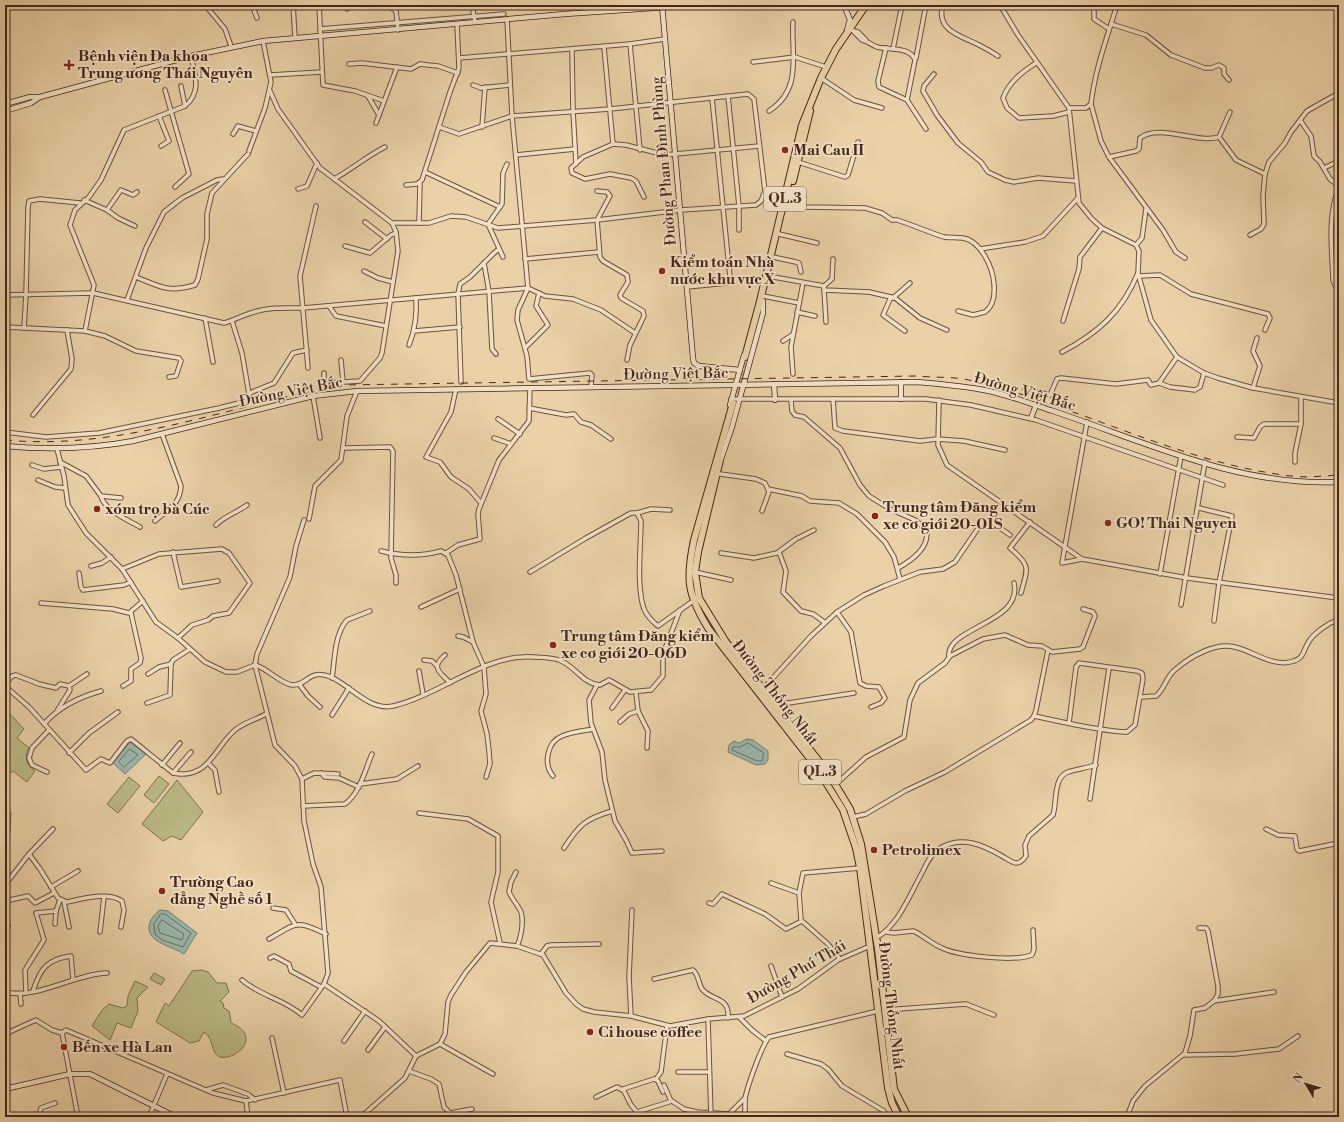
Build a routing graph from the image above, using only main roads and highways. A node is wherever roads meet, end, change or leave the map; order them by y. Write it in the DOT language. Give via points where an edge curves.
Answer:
graph roads {
  1 [pos="866,5"];
  2 [pos="813,97"];
  3 [pos="762,300"];
  4 [pos="746,357"];
  5 [pos="735,401"];
  6 [pos="718,462"];
  7 [pos="696,600"];
  8 [pos="760,692"];
  9 [pos="874,942"];
  10 [pos="882,1010"];
  11 [pos="899,1117"];
  12 [pos="908,1117"];
  1 -- 2 [label="highway, QL.3" via="826,67"];
  2 -- 3 [label="highway, QL.3" via="808,126"];
  2 -- 3 [label="highway, QL.3" via="802,125"];
  3 -- 4 [label="highway, QL.3"];
  5 -- 6 [label="highway, Đường Thống Nhất / QL.3"];
  6 -- 7 [label="highway, Đường Thống Nhất / QL.3" via="698,552 695,572"];
  6 -- 7 [label="highway, Đường Thống Nhất / QL.3" via="690,560 689,580"];
  7 -- 8 [label="highway, Đường Thống Nhất / QL.3"];
  8 -- 9 [label="highway, Đường Thống Nhất / QL.3" via="815,764 843,810 856,848"];
  8 -- 9 [label="highway, Đường Thống Nhất / QL.3" via="774,705 836,784 853,817 862,849"];
  9 -- 10 [label="highway, Đường Thống Nhất / QL.3"];
  10 -- 11 [label="highway, Đường Thống Nhất / QL.3" via="888,1088"];
  10 -- 12 [label="highway, Đường Thống Nhất / QL.3" via="894,1089"];
}
